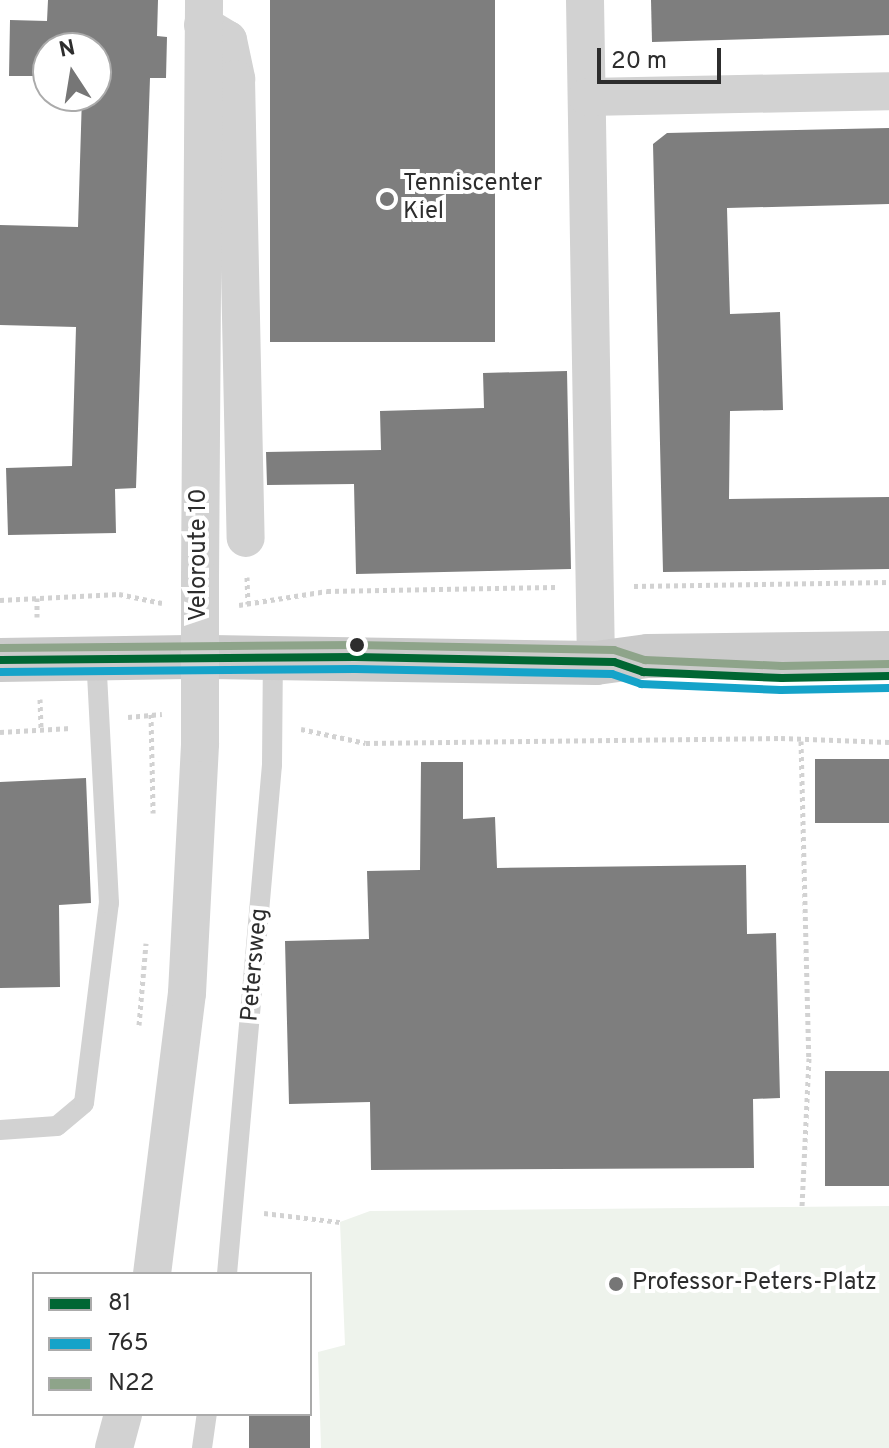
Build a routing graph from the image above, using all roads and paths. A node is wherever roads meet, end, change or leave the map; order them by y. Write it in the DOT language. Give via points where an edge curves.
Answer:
graph roads {
  1 [pos="585,0"];
  2 [pos="204,13"];
  3 [pos="889,91"];
  4 [pos="587,97"];
  5 [pos="246,538"];
  6 [pos="889,582"];
  7 [pos="596,586"];
  8 [pos="0,600"];
  9 [pos="170,605"];
  10 [pos="232,605"];
  11 [pos="889,653"];
  12 [pos="273,656"];
  13 [pos="96,657"];
  14 [pos="0,660"];
  15 [pos="605,663"];
  16 [pos="889,676"];
  17 [pos="101,721"];
  18 [pos="272,723"];
  19 [pos="190,728"];
  20 [pos="0,732"];
  21 [pos="801,741"];
  22 [pos="889,742"];
  23 [pos="153,825"];
  24 [pos="146,937"];
  25 [pos="138,1033"];
  26 [pos="0,1130"];
  27 [pos="802,1207"];
  28 [pos="235,1210"];
  29 [pos="340,1222"];
  30 [pos="152,1272"];
  31 [pos="227,1272"];
  32 [pos="122,1416"];
  33 [pos="207,1416"];
  34 [pos="114,1448"];
  35 [pos="202,1448"];
  1 -- 4 [label="street"];
  2 -- 5 [label="street, Veloroute 10" via="228,40 236,79"];
  2 -- 19 [label="street, Veloroute 10, bridge" via="200,578"];
  3 -- 4 [label="street"];
  4 -- 7 [label="street"];
  6 -- 7 [label="path"];
  7 -- 10 [label="path" via="327,591"];
  7 -- 15 [label="street"];
  8 -- 9 [label="path" via="119,594"];
  11 -- 15 [label="main road" via="648,656"];
  12 -- 13 [label="main road"];
  12 -- 15 [label="main road"];
  12 -- 18 [label="lane, Petersweg"];
  13 -- 14 [label="main road"];
  13 -- 17 [label="lane"];
  15 -- 16 [label="main road" via="643,672"];
  17 -- 20 [label="path" via="60,730"];
  17 -- 26 [label="lane" via="109,903 84,1103 57,1126"];
  18 -- 21 [label="path" via="366,743"];
  18 -- 28 [label="lane, Petersweg"];
  19 -- 23 [label="path" via="151,714"];
  19 -- 30 [label="street, Veloroute 10" via="187,993"];
  21 -- 22 [label="path"];
  21 -- 27 [label="path" via="809,1058"];
  24 -- 25 [label="path"];
  28 -- 29 [label="path"];
  28 -- 31 [label="lane, Petersweg"];
  32 -- 34 [label="street"];
  33 -- 35 [label="lane"];
}
